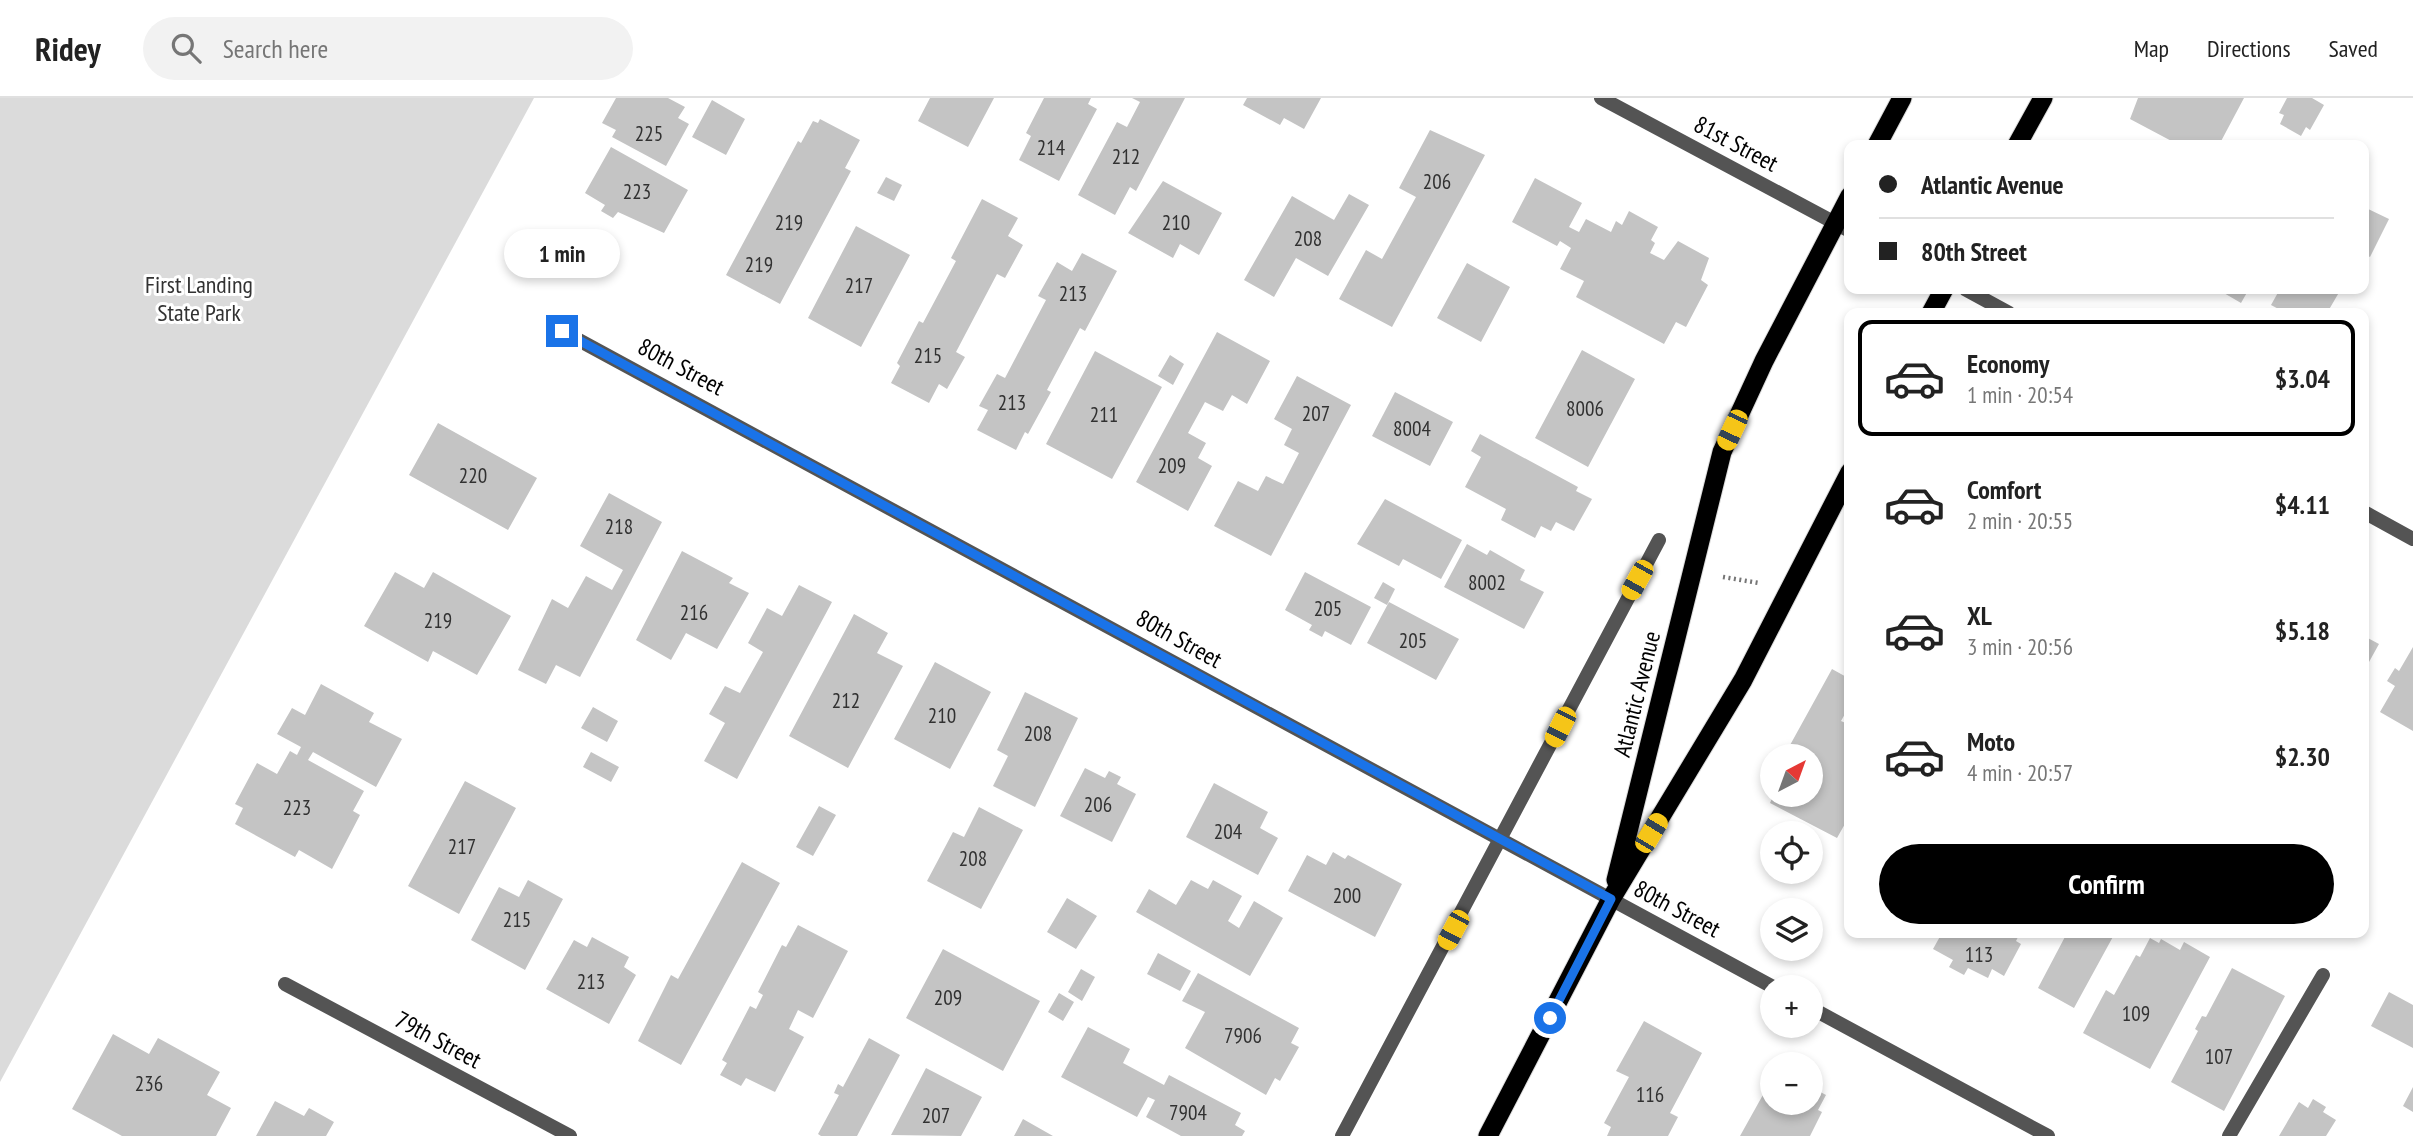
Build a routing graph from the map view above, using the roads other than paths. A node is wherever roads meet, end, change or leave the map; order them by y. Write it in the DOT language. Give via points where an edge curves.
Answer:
graph roads {
  1 [pos="1601,98"];
  2 [pos="1902,98"];
  3 [pos="2043,98"];
  4 [pos="1880,140"];
  5 [pos="2020,140"];
  6 [pos="1842,227"];
  7 [pos="1974,294"];
  8 [pos="2000,308"];
  9 [pos="562,331"];
  10 [pos="1844,484"];
  11 [pos="2369,515"];
  12 [pos="2413,539"];
  13 [pos="1659,540"];
  14 [pos="1502,840"];
  15 [pos="1611,899"];
  16 [pos="2323,975"];
  17 [pos="1760,980"];
  18 [pos="285,984"];
  19 [pos="1823,1014"];
  20 [pos="570,1136"];
  21 [pos="1342,1136"];
  22 [pos="1488,1136"];
  23 [pos="2048,1136"];
  24 [pos="2229,1136"];
  1 -- 6 [label="street, 81st Street"];
  2 -- 4 [label="highway"];
  3 -- 5 [label="highway"];
  6 -- 15 [label="highway, Atlantic Avenue" via="1764,361 1722,452"];
  7 -- 8 [label="street"];
  9 -- 14 [label="street, 80th Street"];
  10 -- 15 [label="highway, Atlantic Avenue" via="1743,680"];
  11 -- 12 [label="street"];
  13 -- 14 [label="street, Atlantic Avenue"];
  14 -- 15 [label="street, 80th Street"];
  14 -- 21 [label="street, Atlantic Avenue"];
  15 -- 17 [label="street, 80th Street"];
  15 -- 22 [label="highway, Atlantic Avenue"];
  16 -- 24 [label="street"];
  18 -- 20 [label="street, 79th Street"];
  19 -- 23 [label="street"];
}
